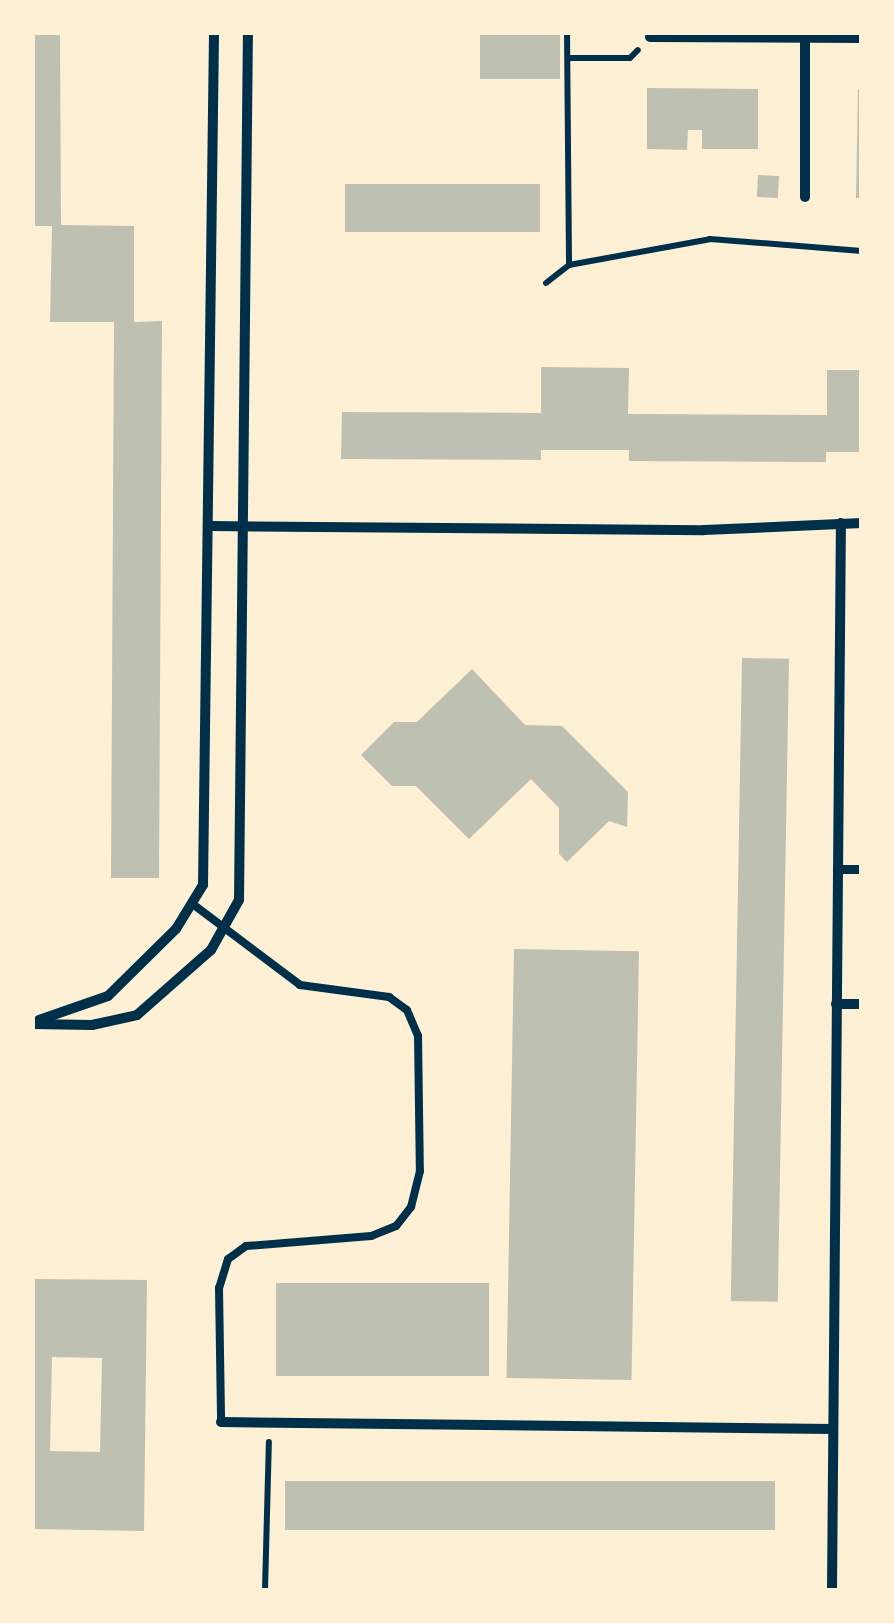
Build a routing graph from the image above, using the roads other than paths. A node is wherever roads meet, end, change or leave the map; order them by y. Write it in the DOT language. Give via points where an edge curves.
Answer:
graph roads {
  1 [pos="214,32"];
  2 [pos="248,32"];
  3 [pos="805,35"];
  4 [pos="650,37"];
  5 [pos="862,38"];
  6 [pos="805,197"];
  7 [pos="841,523"];
  8 [pos="862,524"];
  9 [pos="211,526"];
  10 [pos="246,526"];
  11 [pos="838,869"];
  12 [pos="862,869"];
  13 [pos="194,906"];
  14 [pos="227,926"];
  15 [pos="836,1004"];
  16 [pos="862,1004"];
  17 [pos="32,1022"];
  18 [pos="221,1422"];
  19 [pos="833,1429"];
  20 [pos="832,1590"];
  1 -- 9 [label="street"];
  2 -- 10 [label="street"];
  3 -- 4 [label="street"];
  3 -- 5 [label="street"];
  3 -- 6 [label="street"];
  7 -- 8 [label="street"];
  7 -- 10 [label="street" via="717,530"];
  7 -- 11 [label="street"];
  9 -- 10 [label="street"];
  9 -- 13 [label="street" via="206,871"];
  10 -- 14 [label="street" via="243,878"];
  11 -- 12 [label="street"];
  11 -- 15 [label="street"];
  13 -- 14 [label="lane"];
  13 -- 17 [label="street" via="108,996 77,1012"];
  14 -- 17 [label="street" via="177,984 136,1015 92,1025"];
  14 -- 18 [label="lane" via="300,985 389,996 407,1010 418,1036 420,1171 411,1207 396,1226 371,1236 246,1246 228,1260 219,1288"];
  15 -- 16 [label="street"];
  15 -- 19 [label="street"];
  18 -- 19 [label="street"];
  19 -- 20 [label="street"];
}
